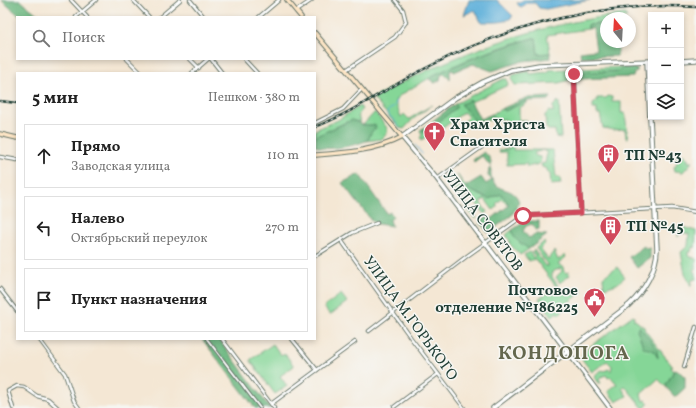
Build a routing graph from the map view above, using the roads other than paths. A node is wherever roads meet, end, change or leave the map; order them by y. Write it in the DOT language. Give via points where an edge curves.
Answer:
graph roads {
  1 [pos="72,0"];
  2 [pos="96,0"];
  3 [pos="133,0"];
  4 [pos="180,0"];
  5 [pos="190,0"];
  6 [pos="279,0"];
  7 [pos="287,0"];
  8 [pos="312,0"];
  9 [pos="395,0"];
  10 [pos="296,11"];
  11 [pos="82,12"];
  12 [pos="77,16"];
  13 [pos="86,16"];
  14 [pos="148,16"];
  15 [pos="161,16"];
  16 [pos="203,16"];
  17 [pos="260,16"];
  18 [pos="300,16"];
  19 [pos="316,34"];
  20 [pos="128,60"];
  21 [pos="191,60"];
  22 [pos="207,60"];
  23 [pos="212,60"];
  24 [pos="245,60"];
  25 [pos="696,60"];
  26 [pos="684,61"];
  27 [pos="648,62"];
  28 [pos="575,64"];
  29 [pos="199,68"];
  30 [pos="346,70"];
  31 [pos="140,72"];
  32 [pos="193,72"];
  33 [pos="221,72"];
  34 [pos="256,72"];
  35 [pos="650,84"];
  36 [pos="362,89"];
  37 [pos="316,122"];
  38 [pos="0,134"];
  39 [pos="402,137"];
  40 [pos="16,138"];
  41 [pos="482,147"];
  42 [pos="316,155"];
  43 [pos="0,157"];
  44 [pos="16,160"];
  45 [pos="437,179"];
  46 [pos="655,209"];
  47 [pos="696,212"];
  48 [pos="581,213"];
  49 [pos="377,222"];
  50 [pos="341,240"];
  51 [pos="485,244"];
  52 [pos="316,255"];
  53 [pos="0,289"];
  54 [pos="16,309"];
  55 [pos="393,312"];
  56 [pos="696,328"];
  57 [pos="369,331"];
  58 [pos="40,340"];
  59 [pos="208,340"];
  60 [pos="223,340"];
  61 [pos="293,340"];
  62 [pos="355,342"];
  63 [pos="567,352"];
  64 [pos="684,367"];
  65 [pos="317,370"];
  66 [pos="438,374"];
  67 [pos="271,404"];
  68 [pos="394,407"];
  69 [pos="13,408"];
  70 [pos="58,408"];
  71 [pos="79,408"];
  72 [pos="260,408"];
  73 [pos="274,408"];
  74 [pos="464,408"];
  75 [pos="493,408"];
  76 [pos="610,408"];
  1 -- 11 [label="street"];
  2 -- 11 [label="street"];
  3 -- 14 [label="street"];
  4 -- 15 [label="street"];
  5 -- 16 [label="street"];
  6 -- 17 [label="street"];
  7 -- 10 [label="main road"];
  8 -- 10 [label="street"];
  9 -- 30 [label="street" via="403,10 406,22 395,37"];
  10 -- 18 [label="main road"];
  11 -- 12 [label="street"];
  11 -- 13 [label="street"];
  19 -- 30 [label="main road, УЛИЦА СОВЕТОВ"];
  20 -- 31 [label="street"];
  21 -- 29 [label="street"];
  22 -- 29 [label="street"];
  23 -- 33 [label="street"];
  24 -- 34 [label="street"];
  25 -- 26 [label="street"];
  27 -- 28 [label="street"];
  28 -- 39 [label="street" via="525,67 497,76 449,101"];
  28 -- 48 [label="street"];
  29 -- 32 [label="street"];
  30 -- 36 [label="main road, УЛИЦА СОВЕТОВ"];
  35 -- 46 [label="street"];
  36 -- 37 [label="street" via="343,109"];
  36 -- 39 [label="main road, УЛИЦА СОВЕТОВ"];
  38 -- 40 [label="main road"];
  39 -- 42 [label="main road" via="349,152"];
  39 -- 45 [label="street, УЛИЦА СОВЕТОВ"];
  41 -- 45 [label="street"];
  43 -- 44 [label="street"];
  45 -- 51 [label="street, УЛИЦА СОВЕТОВ"];
  46 -- 47 [label="street" via="680,208"];
  46 -- 48 [label="street"];
  46 -- 63 [label="street" via="656,259 640,293 627,307"];
  48 -- 51 [label="street" via="523,216"];
  49 -- 50 [label="street"];
  50 -- 52 [label="street"];
  50 -- 55 [label="street, УЛИЦА М.ГОРЬКОГО"];
  51 -- 55 [label="street"];
  51 -- 63 [label="street, УЛИЦА СОВЕТОВ"];
  53 -- 54 [label="street"];
  55 -- 57 [label="street"];
  55 -- 66 [label="street, УЛИЦА М.ГОРЬКОГО"];
  56 -- 64 [label="street"];
  58 -- 71 [label="street" via="66,374 74,401"];
  59 -- 72 [label="street"];
  60 -- 67 [label="street"];
  61 -- 65 [label="street"];
  62 -- 65 [label="street"];
  63 -- 75 [label="street"];
  63 -- 76 [label="street, УЛИЦА СОВЕТОВ"];
  65 -- 67 [label="street"];
  66 -- 68 [label="street"];
  66 -- 74 [label="street, УЛИЦА М.ГОРЬКОГО"];
  67 -- 73 [label="street"];
  69 -- 70 [label="street" via="8,391 17,386 48,399"];
}
